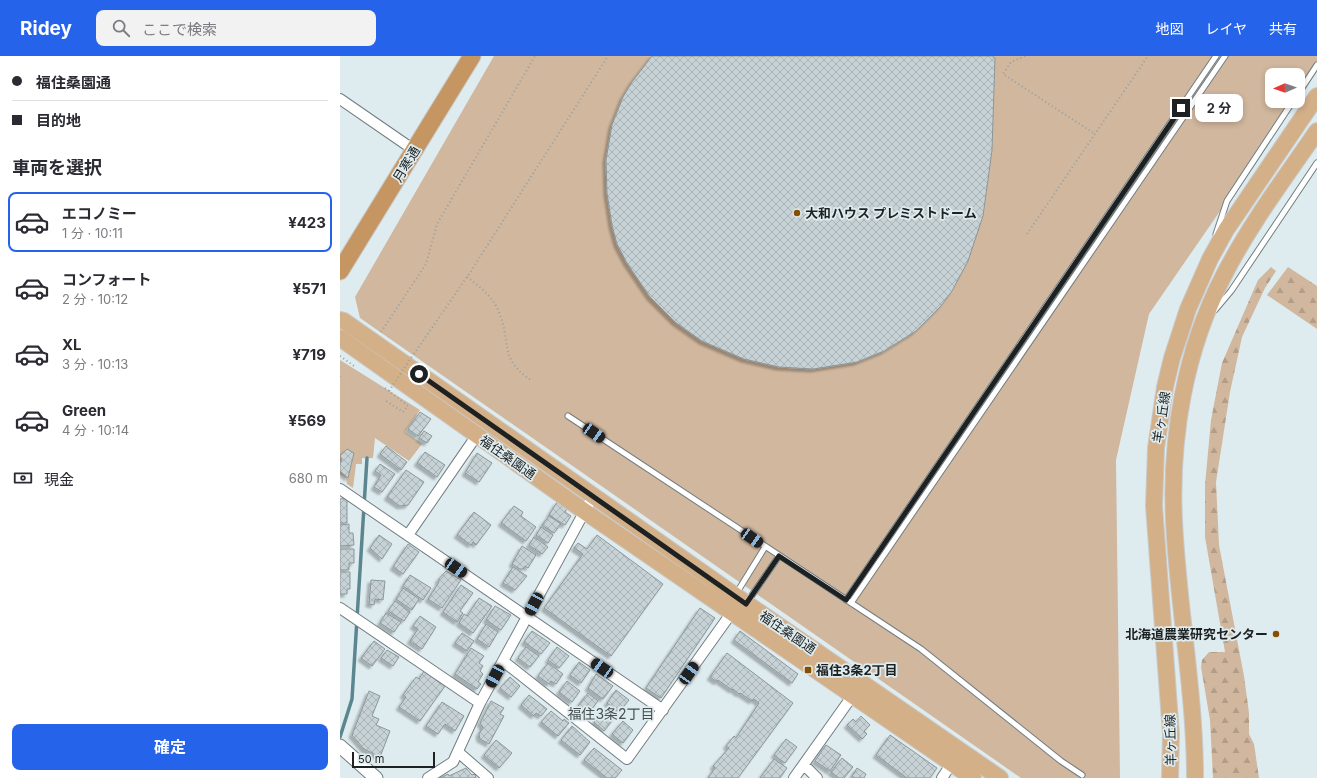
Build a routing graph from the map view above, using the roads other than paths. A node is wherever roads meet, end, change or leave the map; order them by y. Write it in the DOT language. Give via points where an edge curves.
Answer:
graph roads {
  1 [pos="472,56"];
  2 [pos="1216,56"];
  3 [pos="1225,56"];
  4 [pos="1317,65"];
  5 [pos="1305,83"];
  6 [pos="1317,96"];
  7 [pos="340,99"];
  8 [pos="1288,108"];
  9 [pos="1317,131"];
  10 [pos="414,150"];
  11 [pos="1317,163"];
  12 [pos="340,272"];
  13 [pos="1196,292"];
  14 [pos="340,320"];
  15 [pos="1204,322"];
  16 [pos="340,338"];
  17 [pos="568,416"];
  18 [pos="478,435"];
  19 [pos="340,489"];
  20 [pos="593,496"];
  21 [pos="584,511"];
  22 [pos="408,535"];
  23 [pos="765,547"];
  24 [pos="779,556"];
  25 [pos="848,601"];
  26 [pos="738,602"];
  27 [pos="344,611"];
  28 [pos="527,617"];
  29 [pos="503,662"];
  30 [pos="853,695"];
  31 [pos="480,704"];
  32 [pos="663,710"];
  33 [pos="342,748"];
  34 [pos="458,752"];
  35 [pos="956,757"];
  36 [pos="804,765"];
  37 [pos="1082,775"];
  38 [pos="376,778"];
  39 [pos="428,778"];
  40 [pos="488,778"];
  41 [pos="794,778"];
  42 [pos="817,778"];
  43 [pos="942,778"];
  44 [pos="973,778"];
  45 [pos="1000,778"];
  46 [pos="1170,778"];
  47 [pos="1195,778"];
  1 -- 10 [label="highway, 月寒通"];
  2 -- 25 [label="lane"];
  3 -- 25 [label="lane"];
  4 -- 5 [label="lane"];
  6 -- 13 [label="main road, 羊ヶ丘線" via="1226,230"];
  7 -- 10 [label="street"];
  8 -- 13 [label="lane" via="1227,201"];
  9 -- 15 [label="main road, 羊ヶ丘線" via="1235,256"];
  10 -- 12 [label="highway, 月寒通"];
  11 -- 15 [label="lane" via="1232,291"];
  13 -- 46 [label="main road, 羊ヶ丘線" via="1172,358 1160,412 1154,479 1171,734"];
  14 -- 20 [label="main road, 福住桑園通"];
  15 -- 47 [label="main road, 羊ヶ丘線" via="1185,386 1174,466 1174,522 1195,734"];
  16 -- 18 [label="main road, 福住桑園通"];
  17 -- 23 [label="lane"];
  18 -- 21 [label="main road, 福住桑園通"];
  18 -- 22 [label="street"];
  19 -- 22 [label="street"];
  20 -- 21 [label="street"];
  20 -- 26 [label="main road, 福住桑園通"];
  21 -- 26 [label="main road, 福住桑園通"];
  21 -- 28 [label="street"];
  22 -- 28 [label="street"];
  23 -- 24 [label="lane"];
  23 -- 26 [label="lane"];
  24 -- 25 [label="lane"];
  24 -- 26 [label="lane"];
  25 -- 37 [label="lane" via="920,648"];
  26 -- 30 [label="main road, 福住桑園通"];
  26 -- 32 [label="street"];
  26 -- 35 [label="main road, 福住桑園通"];
  27 -- 31 [label="street"];
  28 -- 29 [label="street"];
  28 -- 32 [label="street"];
  29 -- 31 [label="street"];
  29 -- 32 [label="street" via="627,759"];
  30 -- 35 [label="main road, 福住桑園通"];
  30 -- 36 [label="street"];
  31 -- 34 [label="street"];
  33 -- 38 [label="street"];
  34 -- 39 [label="street" via="453,762"];
  34 -- 40 [label="street"];
  35 -- 43 [label="street"];
  35 -- 44 [label="main road, 福住桑園通"];
  35 -- 45 [label="main road, 福住桑園通"];
  36 -- 41 [label="street"];
  36 -- 42 [label="street"];
}
